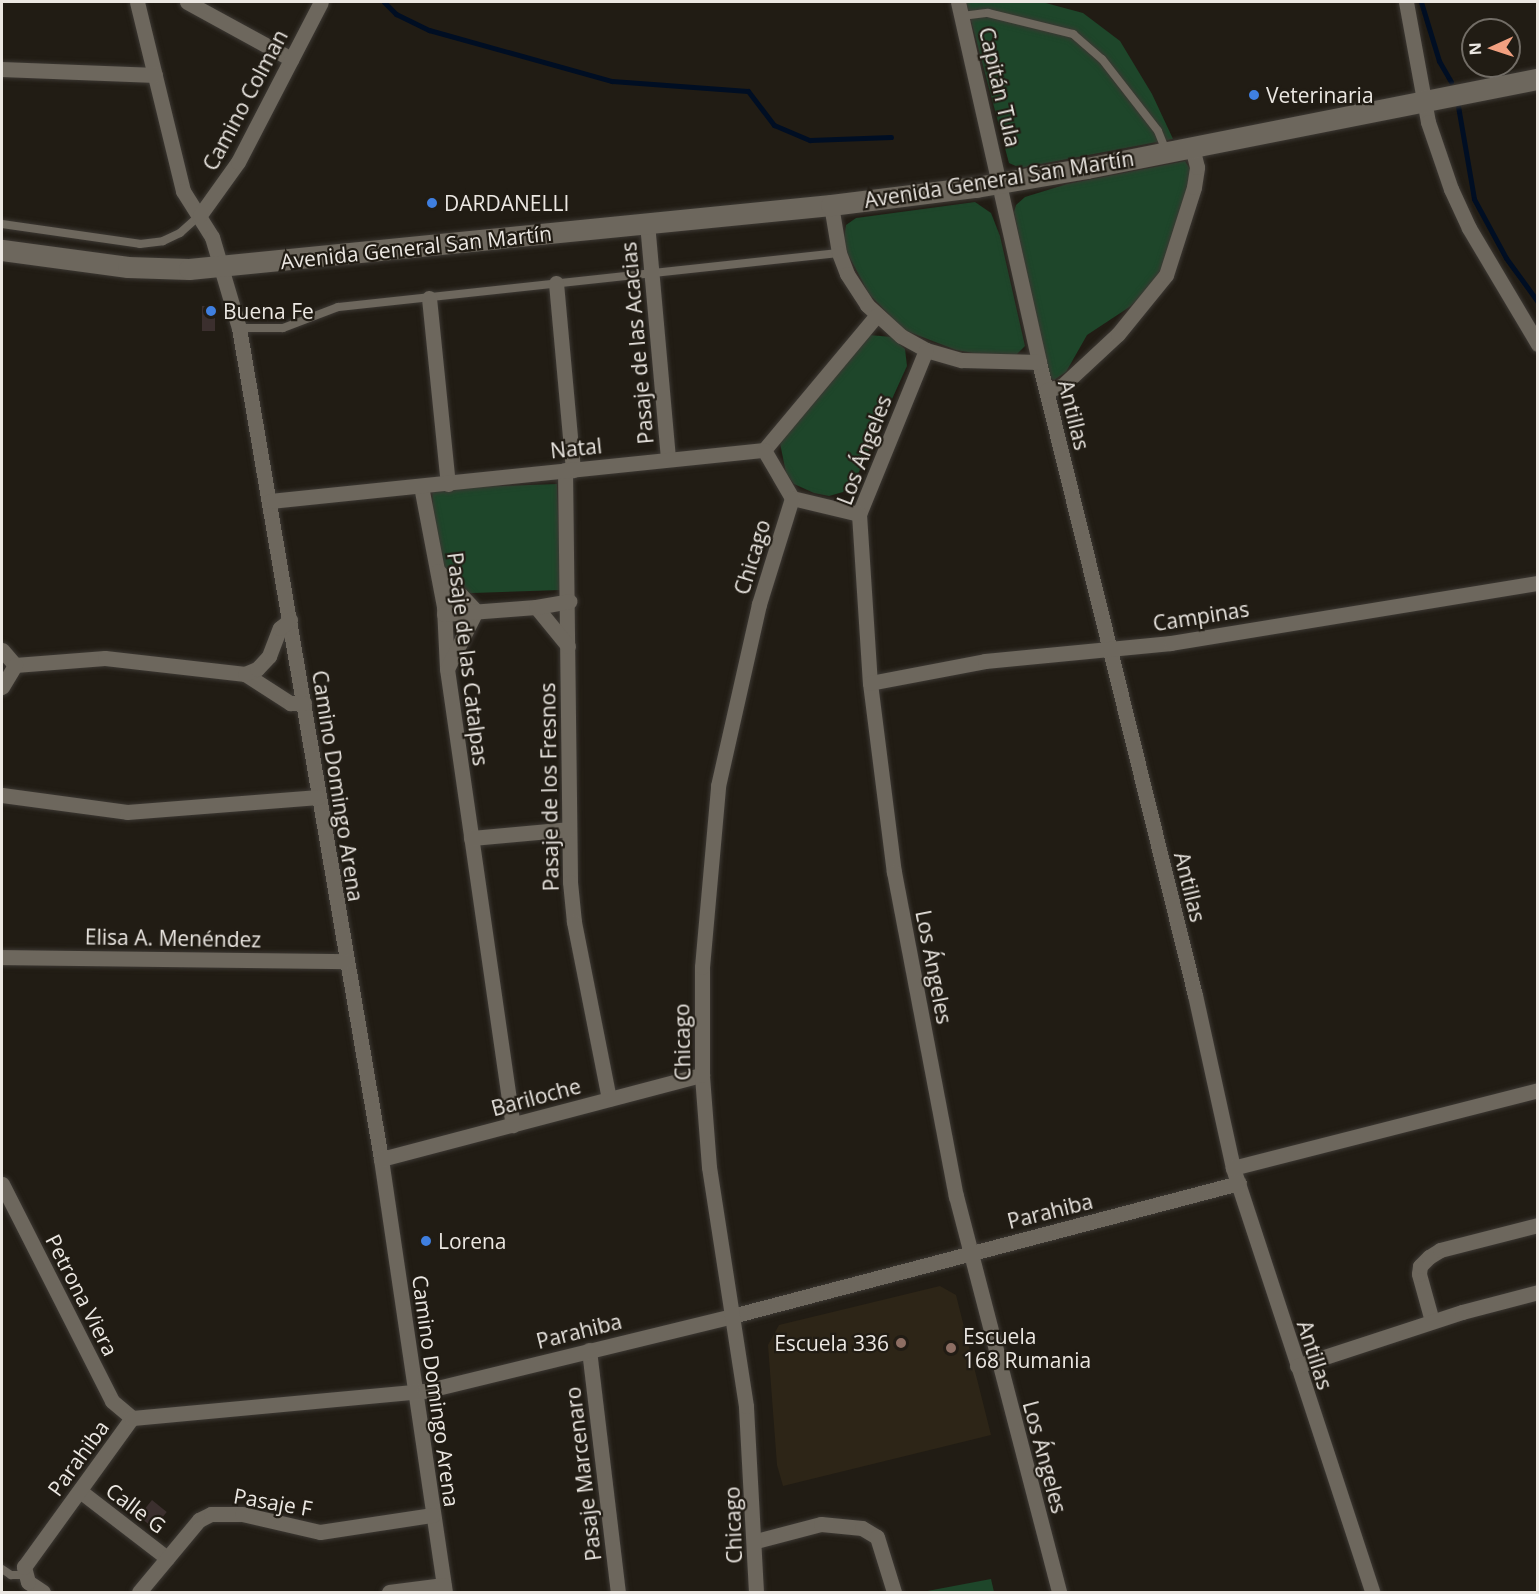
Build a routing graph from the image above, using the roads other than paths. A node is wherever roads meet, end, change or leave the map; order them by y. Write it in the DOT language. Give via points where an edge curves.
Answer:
graph roads {
  1 [pos="137,2"];
  2 [pos="187,2"];
  3 [pos="321,2"];
  4 [pos="1406,2"];
  5 [pos="960,9"];
  6 [pos="291,59"];
  7 [pos="2,69"];
  8 [pos="155,75"];
  9 [pos="1538,79"];
  10 [pos="1423,101"];
  11 [pos="1192,147"];
  12 [pos="1167,152"];
  13 [pos="999,183"];
  14 [pos="831,205"];
  15 [pos="200,215"];
  16 [pos="647,223"];
  17 [pos="2,224"];
  18 [pos="2,250"];
  19 [pos="839,254"];
  20 [pos="224,267"];
  21 [pos="651,275"];
  22 [pos="556,283"];
  23 [pos="429,298"];
  24 [pos="876,316"];
  25 [pos="239,328"];
  26 [pos="1538,344"];
  27 [pos="926,350"];
  28 [pos="1039,362"];
  29 [pos="1047,390"];
  30 [pos="764,450"];
  31 [pos="668,459"];
  32 [pos="569,470"];
  33 [pos="448,483"];
  34 [pos="421,486"];
  35 [pos="792,498"];
  36 [pos="270,501"];
  37 [pos="859,514"];
  38 [pos="438,571"];
  39 [pos="1538,583"];
  40 [pos="569,601"];
  41 [pos="536,607"];
  42 [pos="476,611"];
  43 [pos="444,614"];
  44 [pos="290,620"];
  45 [pos="568,646"];
  46 [pos="2,650"];
  47 [pos="1111,651"];
  48 [pos="15,665"];
  49 [pos="447,669"];
  50 [pos="245,674"];
  51 [pos="870,683"];
  52 [pos="2,687"];
  53 [pos="304,703"];
  54 [pos="2,795"];
  55 [pos="318,797"];
  56 [pos="569,829"];
  57 [pos="471,838"];
  58 [pos="2,957"];
  59 [pos="344,961"];
  60 [pos="702,1075"];
  61 [pos="1538,1090"];
  62 [pos="609,1099"];
  63 [pos="513,1125"];
  64 [pos="381,1159"];
  65 [pos="1233,1168"];
  66 [pos="1239,1183"];
  67 [pos="2,1184"];
  68 [pos="1538,1225"];
  69 [pos="970,1253"];
  70 [pos="1538,1292"];
  71 [pos="732,1316"];
  72 [pos="1432,1321"];
  73 [pos="589,1350"];
  74 [pos="1297,1366"];
  75 [pos="415,1393"];
  76 [pos="132,1418"];
  77 [pos="80,1491"];
  78 [pos="433,1515"];
  79 [pos="756,1541"];
  80 [pos="167,1558"];
  81 [pos="2,1569"];
  82 [pos="25,1575"];
  83 [pos="444,1589"];
  84 [pos="43,1593"];
  85 [pos="140,1593"];
  86 [pos="389,1593"];
  87 [pos="618,1593"];
  88 [pos="756,1593"];
  89 [pos="894,1593"];
  90 [pos="1059,1593"];
  91 [pos="1372,1593"];
  1 -- 8 [label="street, Camino Domingo Arena"];
  2 -- 6 [label="street"];
  3 -- 6 [label="street, Camino Colman"];
  4 -- 10 [label="street"];
  5 -- 12 [label="lane, Avenida General San Martín" via="1073,34 1102,59 1158,131"];
  5 -- 13 [label="street, Capitán Tula"];
  6 -- 15 [label="street, Camino Colman" via="238,162"];
  7 -- 8 [label="street"];
  8 -- 15 [label="street, Camino Domingo Arena" via="183,191"];
  9 -- 10 [label="main road, Avenida General San Martín"];
  10 -- 11 [label="main road, Avenida General San Martín"];
  10 -- 26 [label="street" via="1461,212"];
  11 -- 12 [label="main road, Avenida General San Martín"];
  11 -- 29 [label="street" via="1197,167 1194,187 1166,275 1118,334 1062,386"];
  12 -- 13 [label="main road, Avenida General San Martín"];
  13 -- 14 [label="main road, Avenida General San Martín"];
  13 -- 28 [label="street, Antillas"];
  14 -- 16 [label="main road, Avenida General San Martín"];
  14 -- 19 [label="street"];
  15 -- 17 [label="lane" via="180,233 163,241 140,244"];
  15 -- 20 [label="street, Camino Domingo Arena"];
  16 -- 20 [label="main road, Avenida General San Martín"];
  16 -- 21 [label="street, Pasaje de las Acacias"];
  18 -- 20 [label="main road, Avenida General San Martín" via="128,267"];
  19 -- 21 [label="lane"];
  19 -- 24 [label="street" via="856,290"];
  20 -- 25 [label="street, Camino Domingo Arena"];
  21 -- 22 [label="lane"];
  21 -- 31 [label="street, Pasaje de las Acacias"];
  22 -- 23 [label="lane"];
  22 -- 32 [label="street, Pasaje de los Fresnos"];
  23 -- 25 [label="lane" via="338,308 283,328"];
  23 -- 33 [label="street"];
  24 -- 27 [label="street"];
  24 -- 30 [label="street"];
  25 -- 36 [label="street, Camino Domingo Arena"];
  27 -- 28 [label="street" via="981,363"];
  27 -- 37 [label="street, Los Ángeles"];
  28 -- 29 [label="street, Antillas"];
  29 -- 47 [label="street, Antillas"];
  30 -- 31 [label="street, Natal"];
  30 -- 35 [label="street"];
  31 -- 32 [label="street, Natal"];
  32 -- 33 [label="street, Natal"];
  32 -- 40 [label="street, Pasaje de los Fresnos"];
  33 -- 34 [label="street, Natal"];
  34 -- 36 [label="street, Natal"];
  34 -- 38 [label="street, Pasaje de las Catalpas"];
  35 -- 37 [label="street"];
  35 -- 60 [label="street, Chicago" via="759,604 718,786 706,902"];
  36 -- 44 [label="street, Camino Domingo Arena"];
  37 -- 51 [label="street, Los Ángeles"];
  38 -- 42 [label="street"];
  38 -- 43 [label="street, Pasaje de las Catalpas"];
  39 -- 47 [label="street, Campinas"];
  40 -- 41 [label="street"];
  40 -- 45 [label="street, Pasaje de los Fresnos"];
  41 -- 42 [label="street"];
  41 -- 45 [label="street"];
  42 -- 43 [label="street"];
  42 -- 49 [label="street"];
  43 -- 49 [label="street, Pasaje de las Catalpas"];
  44 -- 50 [label="street" via="280,628 269,656 257,669"];
  44 -- 53 [label="street, Camino Domingo Arena"];
  45 -- 56 [label="street, Pasaje de los Fresnos"];
  46 -- 48 [label="street"];
  47 -- 51 [label="street, Campinas" via="985,661"];
  47 -- 65 [label="street, Antillas"];
  48 -- 50 [label="street" via="105,658"];
  48 -- 52 [label="street"];
  49 -- 57 [label="street, Pasaje de las Catalpas"];
  50 -- 53 [label="street" via="290,703"];
  51 -- 69 [label="street, Los Ángeles" via="894,872"];
  53 -- 55 [label="street, Camino Domingo Arena"];
  54 -- 55 [label="street" via="127,812"];
  55 -- 59 [label="street, Camino Domingo Arena"];
  56 -- 57 [label="street"];
  56 -- 62 [label="street, Pasaje de los Fresnos" via="573,922"];
  57 -- 63 [label="street, Pasaje de las Catalpas" via="490,947"];
  58 -- 59 [label="street, Elisa A. Menéndez"];
  59 -- 64 [label="street, Camino Domingo Arena"];
  60 -- 62 [label="street, Bariloche"];
  60 -- 71 [label="street, Chicago" via="718,1236"];
  61 -- 65 [label="street"];
  62 -- 63 [label="street, Bariloche"];
  63 -- 64 [label="street, Bariloche"];
  64 -- 75 [label="street, Camino Domingo Arena"];
  65 -- 66 [label="street, Antillas"];
  66 -- 69 [label="street, Parahiba"];
  66 -- 74 [label="street, Antillas"];
  67 -- 76 [label="street, Petrona Viera" via="112,1401"];
  68 -- 72 [label="street" via="1440,1250 1425,1261 1419,1274"];
  69 -- 71 [label="street, Parahiba"];
  69 -- 90 [label="street, Los Ángeles"];
  70 -- 72 [label="street"];
  71 -- 73 [label="street, Parahiba"];
  71 -- 79 [label="street, Chicago" via="749,1433"];
  72 -- 74 [label="street"];
  73 -- 75 [label="street, Parahiba"];
  73 -- 87 [label="street, Pasaje Marcenaro"];
  74 -- 91 [label="street, Antillas"];
  75 -- 76 [label="street, Parahiba"];
  75 -- 78 [label="street, Camino Domingo Arena"];
  76 -- 77 [label="street, Parahiba"];
  77 -- 80 [label="street, Calle G"];
  77 -- 82 [label="street, Parahiba" via="28,1561"];
  78 -- 80 [label="street, Pasaje F" via="321,1532 242,1514 212,1514 199,1520"];
  78 -- 83 [label="street, Camino Domingo Arena"];
  79 -- 88 [label="street, Chicago"];
  79 -- 89 [label="street" via="822,1524 862,1528 877,1537"];
  80 -- 85 [label="street, Pasaje F"];
  81 -- 82 [label="lane" via="11,1575"];
  82 -- 84 [label="street"];
  83 -- 86 [label="street"];
}
